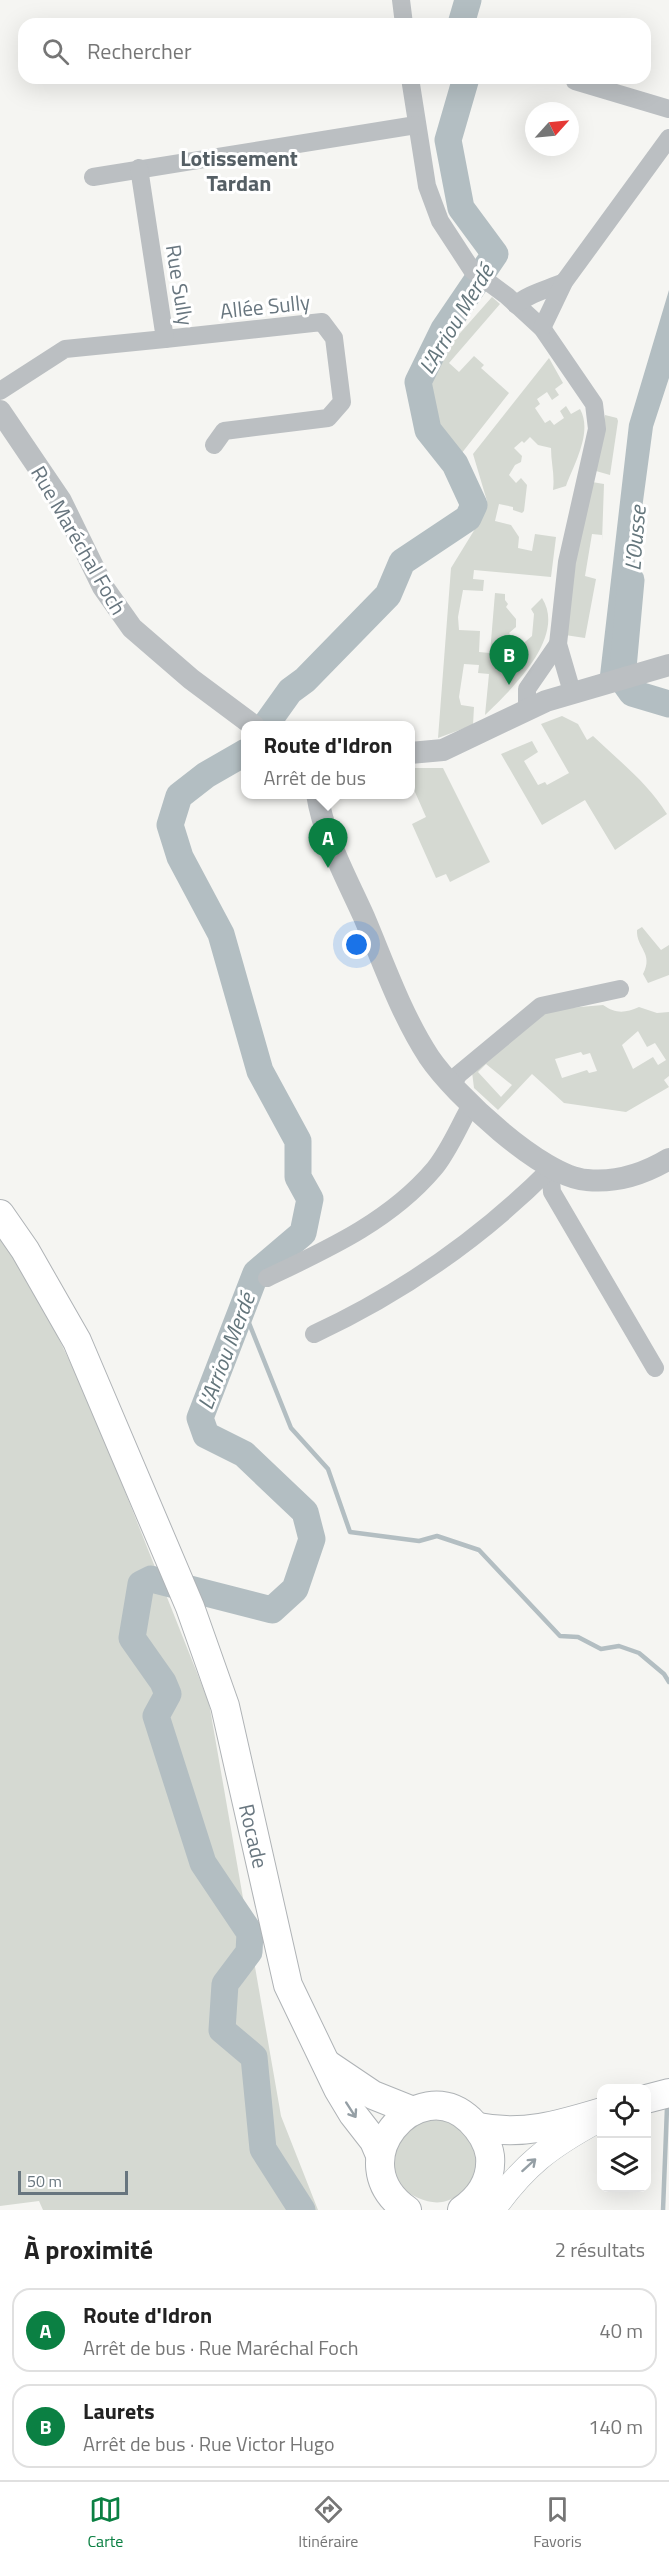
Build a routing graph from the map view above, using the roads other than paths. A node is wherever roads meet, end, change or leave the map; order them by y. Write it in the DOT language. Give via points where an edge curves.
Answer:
graph roads {
  1 [pos="401,0"];
  2 [pos="403,18"];
  3 [pos="411,84"];
  4 [pos="585,84"];
  5 [pos="669,109"];
  6 [pos="416,125"];
  7 [pos="669,138"];
  8 [pos="140,168"];
  9 [pos="93,177"];
  10 [pos="564,282"];
  11 [pos="516,305"];
  12 [pos="542,328"];
  13 [pos="165,339"];
  14 [pos="0,391"];
  15 [pos="0,411"];
  16 [pos="214,445"];
  17 [pos="558,644"];
  18 [pos="669,660"];
  19 [pos="669,665"];
  20 [pos="572,692"];
  21 [pos="527,709"];
  22 [pos="248,721"];
  23 [pos="415,753"];
  24 [pos="318,799"];
  25 [pos="620,989"];
  26 [pos="452,1084"];
  27 [pos="471,1105"];
  28 [pos="669,1159"];
  29 [pos="550,1169"];
  30 [pos="0,1215"];
  31 [pos="267,1278"];
  32 [pos="314,1335"];
  33 [pos="655,1368"];
  34 [pos="325,2063"];
  35 [pos="669,2093"];
  36 [pos="651,2098"];
  37 [pos="413,2111"];
  38 [pos="597,2113"];
  39 [pos="597,2121"];
  40 [pos="478,2127"];
  41 [pos="551,2127"];
  42 [pos="380,2155"];
  43 [pos="490,2169"];
  44 [pos="407,2210"];
  45 [pos="462,2210"];
  46 [pos="492,2210"];
  1 -- 2 [label="street"];
  3 -- 6 [label="street"];
  4 -- 5 [label="street"];
  6 -- 8 [label="street"];
  6 -- 11 [label="street" via="427,186 440,221 477,273"];
  7 -- 10 [label="street"];
  8 -- 9 [label="street"];
  8 -- 13 [label="street, Rue Sully"];
  10 -- 11 [label="street" via="524,297"];
  10 -- 12 [label="street"];
  11 -- 12 [label="street"];
  12 -- 17 [label="street" via="594,404 597,429 567,562"];
  13 -- 14 [label="street, Rue Sully" via="65,349"];
  13 -- 16 [label="street, Allée Sully" via="322,322 334,338 342,402 328,418 224,431"];
  15 -- 22 [label="street, Rue Maréchal Foch" via="61,501 103,587 132,628"];
  17 -- 20 [label="street"];
  17 -- 21 [label="street" via="527,689"];
  18 -- 19 [label="street"];
  19 -- 20 [label="street"];
  20 -- 21 [label="street"];
  21 -- 23 [label="street" via="443,750"];
  24 -- 26 [label="street" via="331,847 410,1022 430,1058"];
  25 -- 26 [label="street" via="541,1006"];
  26 -- 27 [label="street"];
  27 -- 29 [label="street"];
  27 -- 31 [label="street" via="436,1167 408,1197 339,1244"];
  28 -- 29 [label="street" via="647,1172 624,1178 586,1180"];
  29 -- 32 [label="street" via="515,1203 439,1264 361,1312"];
  29 -- 33 [label="street" via="552,1192"];
  30 -- 34 [label="main road, Rocade" via="77,1341 190,1607 225,1706 288,1985"];
  34 -- 37 [label="main road" via="374,2095"];
  34 -- 42 [label="main road, Rocade, one-way"];
  35 -- 36 [label="main road"];
  37 -- 40 [label="main road" via="427,2107 448,2109"];
  37 -- 42 [label="main road" via="397,2121 386,2136"];
  38 -- 41 [label="main road"];
  46 -- 39 [label="main road, one-way" via="515,2177 542,2153"];
  40 -- 41 [label="main road" via="505,2132"];
  40 -- 43 [label="main road" via="486,2140"];
  41 -- 43 [label="main road" via="506,2151"];
  42 -- 44 [label="main road" via="380,2172 386,2188"];
  43 -- 45 [label="main road" via="474,2202"];
}
